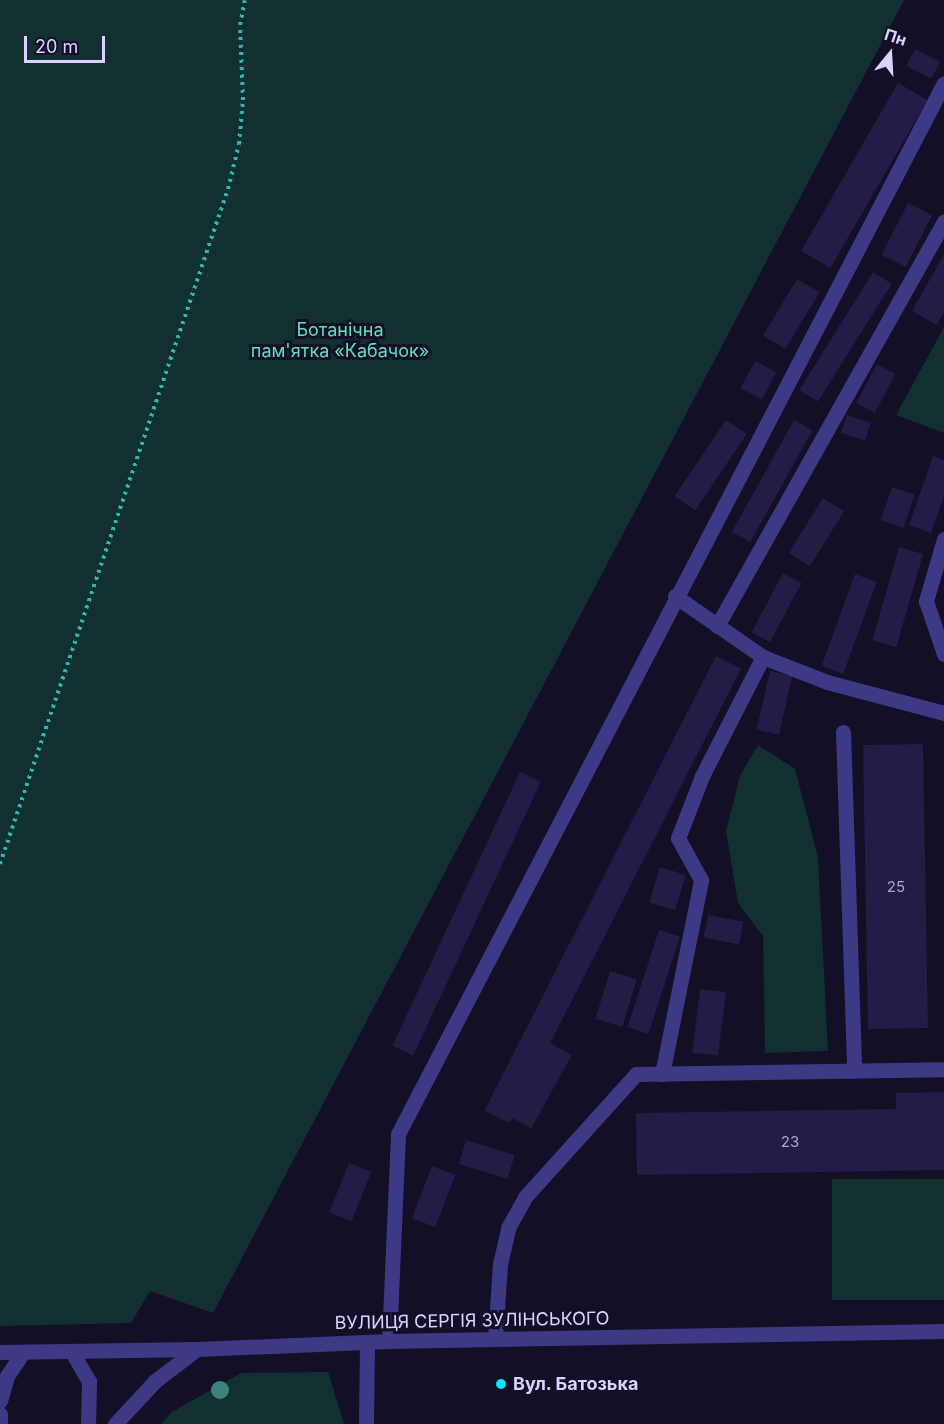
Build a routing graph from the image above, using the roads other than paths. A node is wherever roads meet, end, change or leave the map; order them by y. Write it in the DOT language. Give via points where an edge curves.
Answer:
graph roads {
  1 [pos="944,83"];
  2 [pos="944,222"];
  3 [pos="944,539"];
  4 [pos="675,596"];
  5 [pos="717,626"];
  6 [pos="944,654"];
  7 [pos="763,657"];
  8 [pos="944,713"];
  9 [pos="843,732"];
  10 [pos="944,1069"];
  11 [pos="854,1071"];
  12 [pos="662,1074"];
  13 [pos="944,1331"];
  14 [pos="495,1339"];
  15 [pos="389,1341"];
  16 [pos="367,1342"];
  17 [pos="197,1350"];
  18 [pos="0,1352"];
  19 [pos="23,1352"];
  20 [pos="72,1352"];
  21 [pos="0,1401"];
  22 [pos="0,1414"];
  23 [pos="0,1424"];
  24 [pos="88,1424"];
  25 [pos="116,1424"];
  26 [pos="366,1424"];
  1 -- 4 [label="street"];
  2 -- 5 [label="street"];
  3 -- 6 [label="street" via="926,601"];
  4 -- 5 [label="street"];
  4 -- 15 [label="street" via="398,1134"];
  5 -- 7 [label="street"];
  7 -- 8 [label="street" via="827,682"];
  7 -- 12 [label="street" via="702,776 678,838 701,880"];
  9 -- 11 [label="street"];
  10 -- 11 [label="street"];
  11 -- 12 [label="street"];
  12 -- 14 [label="street" via="636,1074 525,1197 508,1228 500,1264"];
  13 -- 14 [label="street, ВУЛИЦЯ СЕРГІЯ ЗУЛІНСЬКОГО"];
  14 -- 15 [label="street, ВУЛИЦЯ СЕРГІЯ ЗУЛІНСЬКОГО"];
  15 -- 16 [label="street, ВУЛИЦЯ СЕРГІЯ ЗУЛІНСЬКОГО"];
  16 -- 17 [label="street, ВУЛИЦЯ СЕРГІЯ ЗУЛІНСЬКОГО"];
  16 -- 26 [label="street"];
  17 -- 20 [label="street, ВУЛИЦЯ СЕРГІЯ ЗУЛІНСЬКОГО"];
  17 -- 25 [label="street" via="155,1381"];
  18 -- 19 [label="street, ВУЛИЦЯ СЕРГІЯ ЗУЛІНСЬКОГО"];
  19 -- 20 [label="street, ВУЛИЦЯ СЕРГІЯ ЗУЛІНСЬКОГО"];
  19 -- 21 [label="street" via="7,1376"];
  20 -- 24 [label="street" via="89,1382"];
  22 -- 23 [label="street"];
}
